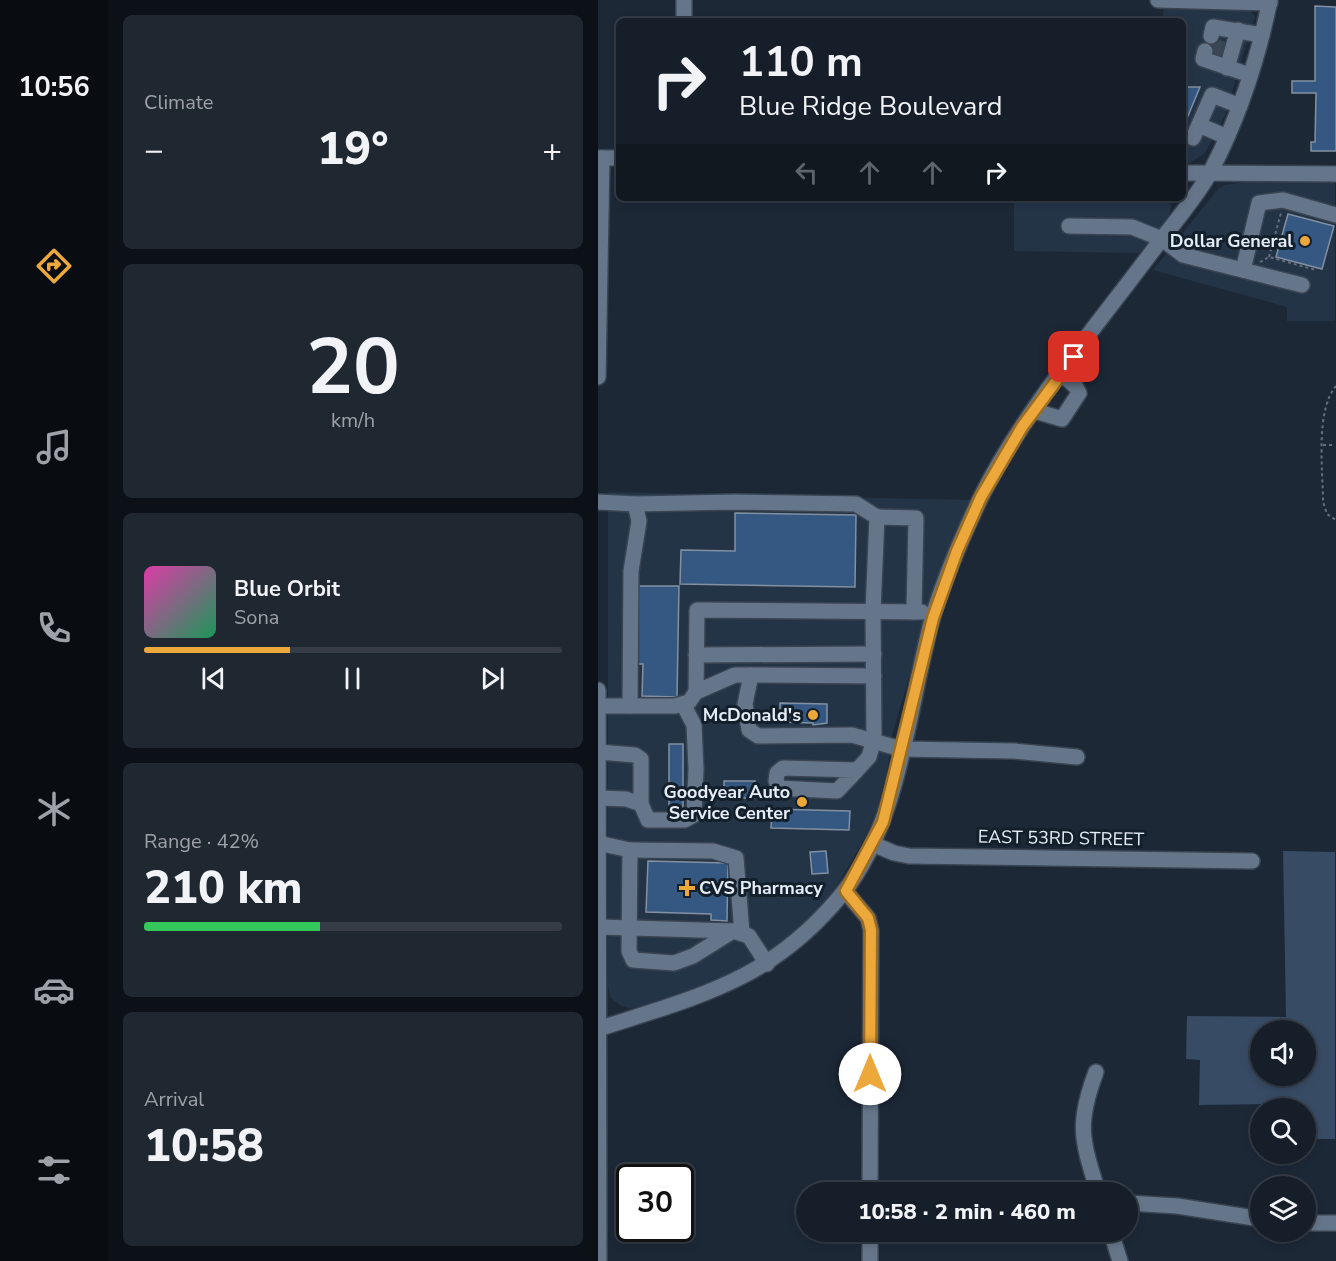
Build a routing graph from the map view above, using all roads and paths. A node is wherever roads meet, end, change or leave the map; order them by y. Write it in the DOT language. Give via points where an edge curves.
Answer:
graph roads {
  1 [pos="684,0"];
  2 [pos="1158,0"];
  3 [pos="1270,2"];
  4 [pos="684,18"];
  5 [pos="1261,35"];
  6 [pos="1210,56"];
  7 [pos="1227,68"];
  8 [pos="1250,75"];
  9 [pos="1240,106"];
  10 [pos="1226,137"];
  11 [pos="600,158"];
  12 [pos="616,158"];
  13 [pos="1186,173"];
  14 [pos="1209,173"];
  15 [pos="1336,174"];
  16 [pos="1178,201"];
  17 [pos="1283,208"];
  18 [pos="1180,214"];
  19 [pos="1336,215"];
  20 [pos="1069,226"];
  21 [pos="1162,239"];
  22 [pos="1269,257"];
  23 [pos="1257,263"];
  24 [pos="1243,270"];
  25 [pos="1316,270"];
  26 [pos="1302,285"];
  27 [pos="599,294"];
  28 [pos="1062,374"];
  29 [pos="598,377"];
  30 [pos="1336,386"];
  31 [pos="1034,411"];
  32 [pos="1323,445"];
  33 [pos="1335,445"];
  34 [pos="598,502"];
  35 [pos="635,504"];
  36 [pos="877,517"];
  37 [pos="1336,520"];
  38 [pos="873,611"];
  39 [pos="914,612"];
  40 [pos="934,613"];
  41 [pos="874,654"];
  42 [pos="696,655"];
  43 [pos="751,675"];
  44 [pos="874,676"];
  45 [pos="598,690"];
  46 [pos="696,692"];
  47 [pos="684,704"];
  48 [pos="598,705"];
  49 [pos="630,706"];
  50 [pos="874,739"];
  51 [pos="901,749"];
  52 [pos="598,752"];
  53 [pos="1077,757"];
  54 [pos="857,770"];
  55 [pos="599,798"];
  56 [pos="641,804"];
  57 [pos="599,843"];
  58 [pos="873,844"];
  59 [pos="630,850"];
  60 [pos="1252,861"];
  61 [pos="846,891"];
  62 [pos="599,927"];
  63 [pos="628,927"];
  64 [pos="737,932"];
  65 [pos="767,964"];
  66 [pos="599,1029"];
  67 [pos="1096,1072"];
  68 [pos="870,1182"];
  69 [pos="1096,1182"];
  70 [pos="1138,1204"];
  71 [pos="1250,1217"];
  72 [pos="1316,1223"];
  73 [pos="1336,1223"];
  74 [pos="870,1242"];
  75 [pos="1114,1242"];
  76 [pos="599,1261"];
  77 [pos="870,1261"];
  78 [pos="1120,1261"];
  1 -- 4 [label="street"];
  2 -- 3 [label="street"];
  3 -- 5 [label="street"];
  5 -- 7 [label="street" via="1223,33"];
  5 -- 8 [label="street"];
  6 -- 7 [label="street"];
  7 -- 8 [label="street"];
  8 -- 9 [label="street"];
  9 -- 10 [label="street"];
  9 -- 10 [label="street" via="1212,94 1196,131"];
  10 -- 14 [label="street"];
  11 -- 12 [label="street"];
  11 -- 27 [label="street"];
  13 -- 14 [label="street"];
  14 -- 15 [label="street"];
  14 -- 18 [label="street"];
  16 -- 18 [label="street"];
  17 -- 22 [label="path"];
  18 -- 21 [label="street"];
  19 -- 24 [label="street" via="1283,200 1259,204"];
  20 -- 21 [label="street" via="1132,227"];
  21 -- 24 [label="street" via="1183,255"];
  21 -- 28 [label="street"];
  22 -- 23 [label="path"];
  22 -- 25 [label="path"];
  24 -- 26 [label="street"];
  27 -- 29 [label="street"];
  28 -- 31 [label="street"];
  28 -- 31 [label="street" via="1079,393 1062,419"];
  30 -- 32 [label="path" via="1324,410"];
  31 -- 40 [label="street" via="981,497"];
  32 -- 33 [label="path"];
  32 -- 37 [label="path" via="1323,502 1327,514"];
  34 -- 35 [label="street"];
  35 -- 36 [label="street" via="856,504"];
  35 -- 49 [label="street" via="639,521 631,571"];
  36 -- 38 [label="street"];
  36 -- 39 [label="street" via="916,518"];
  38 -- 39 [label="street"];
  38 -- 41 [label="street"];
  38 -- 42 [label="street" via="697,610"];
  39 -- 40 [label="street"];
  40 -- 51 [label="street"];
  41 -- 42 [label="street"];
  41 -- 44 [label="street"];
  42 -- 46 [label="street"];
  43 -- 44 [label="street"];
  43 -- 46 [label="street" via="735,675"];
  43 -- 50 [label="street" via="745,704 750,730 758,736 852,735"];
  44 -- 50 [label="street"];
  45 -- 48 [label="street"];
  46 -- 47 [label="street"];
  47 -- 49 [label="street"];
  47 -- 56 [label="street" via="694,725 694,815 685,820 648,820"];
  48 -- 49 [label="street"];
  48 -- 52 [label="street"];
  50 -- 51 [label="street"];
  50 -- 54 [label="street" via="869,757"];
  51 -- 53 [label="street" via="1014,751"];
  51 -- 58 [label="street" via="883,822"];
  52 -- 55 [label="street"];
  52 -- 56 [label="street" via="635,754 641,759"];
  55 -- 56 [label="street"];
  55 -- 57 [label="street"];
  57 -- 59 [label="street"];
  57 -- 62 [label="street"];
  58 -- 60 [label="street, EAST 53RD STREET" via="908,856"];
  58 -- 61 [label="street"];
  59 -- 63 [label="street"];
  59 -- 64 [label="street" via="712,851 736,858"];
  61 -- 65 [label="street" via="820,921"];
  61 -- 68 [label="street" via="868,918 871,930"];
  62 -- 63 [label="street"];
  62 -- 66 [label="street"];
  63 -- 64 [label="street"];
  63 -- 64 [label="street" via="628,951 633,960 674,963 693,957"];
  64 -- 65 [label="street" via="749,936"];
  65 -- 66 [label="street" via="713,992"];
  66 -- 76 [label="street"];
  67 -- 69 [label="street" via="1085,1103 1082,1130"];
  70 -- 71 [label="street"];
  72 -- 73 [label="street"];
  74 -- 77 [label="street"];
  75 -- 78 [label="street"];
}
